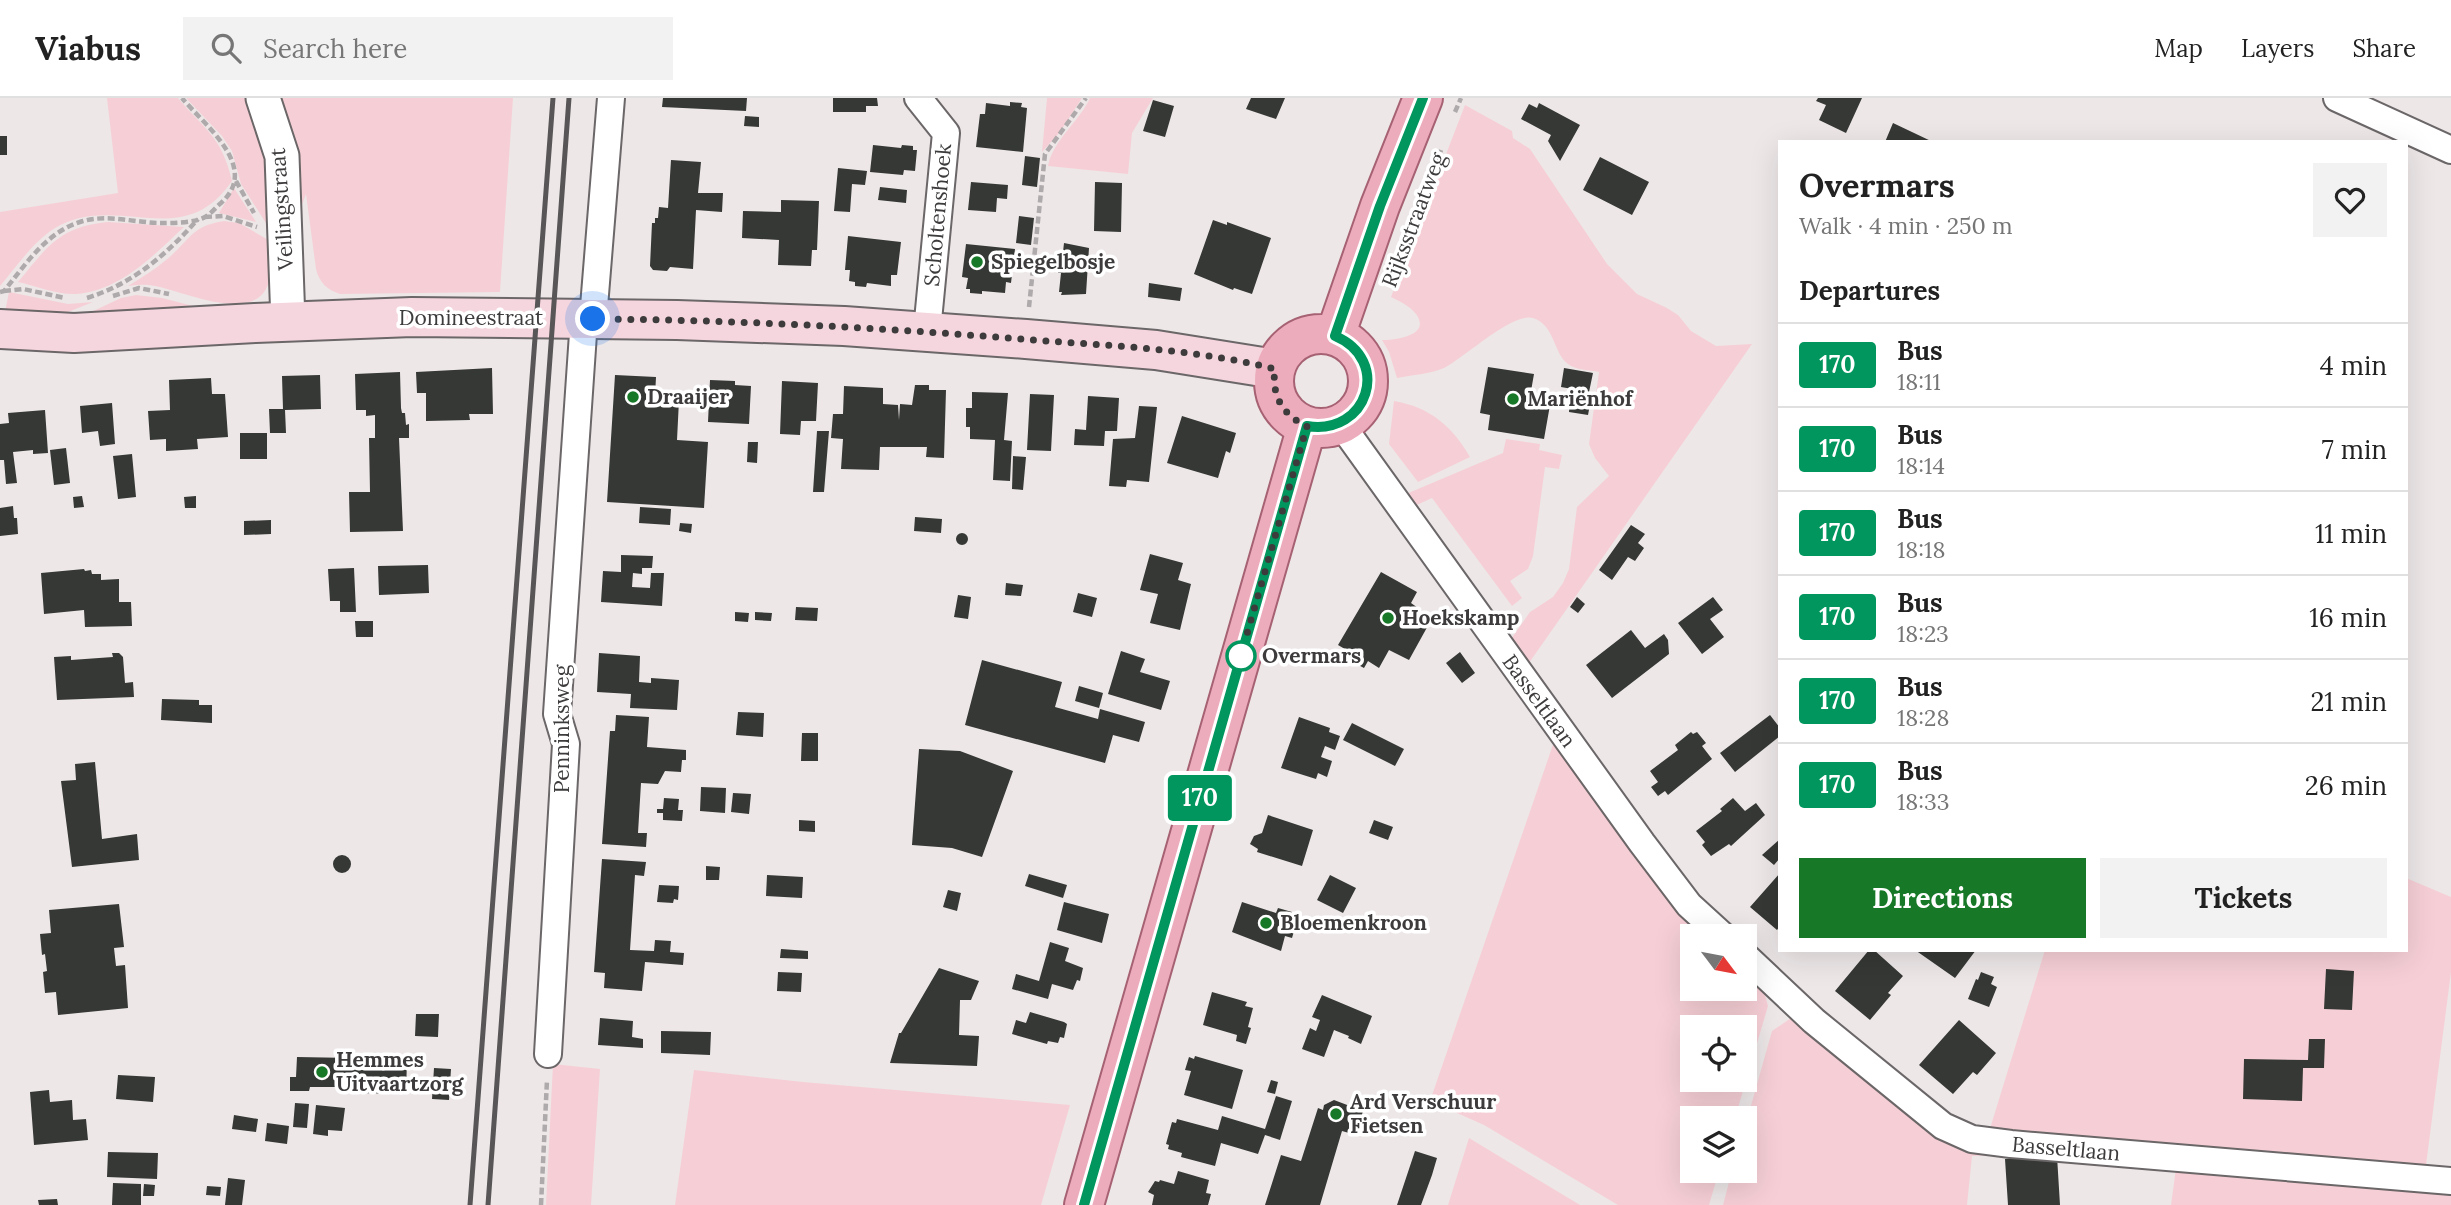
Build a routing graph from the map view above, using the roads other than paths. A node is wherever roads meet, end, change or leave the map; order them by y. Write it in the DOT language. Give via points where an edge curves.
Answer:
graph roads {
  1 [pos="263,98"];
  2 [pos="611,98"];
  3 [pos="2337,98"];
  4 [pos="927,101"];
  5 [pos="1437,110"];
  6 [pos="2451,150"];
  7 [pos="588,319"];
  8 [pos="288,322"];
  9 [pos="0,329"];
  10 [pos="927,331"];
  11 [pos="1351,339"];
  12 [pos="1275,369"];
  13 [pos="1332,432"];
  14 [pos="1710,924"];
  15 [pos="1757,967"];
  16 [pos="548,1055"];
  17 [pos="2451,1181"];
  18 [pos="1084,1205"];
  1 -- 8 [label="street, Veilingstraat" via="282,156"];
  2 -- 7 [label="street, Penninksweg"];
  3 -- 6 [label="street"];
  4 -- 10 [label="street, Scholtenshoek" via="946,133"];
  5 -- 11 [label="main road, Rijksstraatweg" via="1380,206"];
  7 -- 8 [label="main road, Domineestraat" via="412,317"];
  7 -- 10 [label="main road, Domineestraat"];
  7 -- 16 [label="street, Penninksweg" via="557,714 566,744"];
  8 -- 9 [label="main road, Domineestraat" via="74,334"];
  10 -- 12 [label="main road, Domineestraat" via="1156,350"];
  11 -- 12 [label="main road" via="1309,335 1280,357"];
  11 -- 13 [label="main road" via="1345,340 1361,356 1368,377 1364,400"];
  12 -- 13 [label="main road" via="1274,387 1292,418"];
  13 -- 14 [label="street, Basseltlaan" via="1689,905"];
  13 -- 18 [label="main road"];
  15 -- 17 [label="street, Basseltlaan" via="1814,1021 1943,1126 1972,1139"];
}
